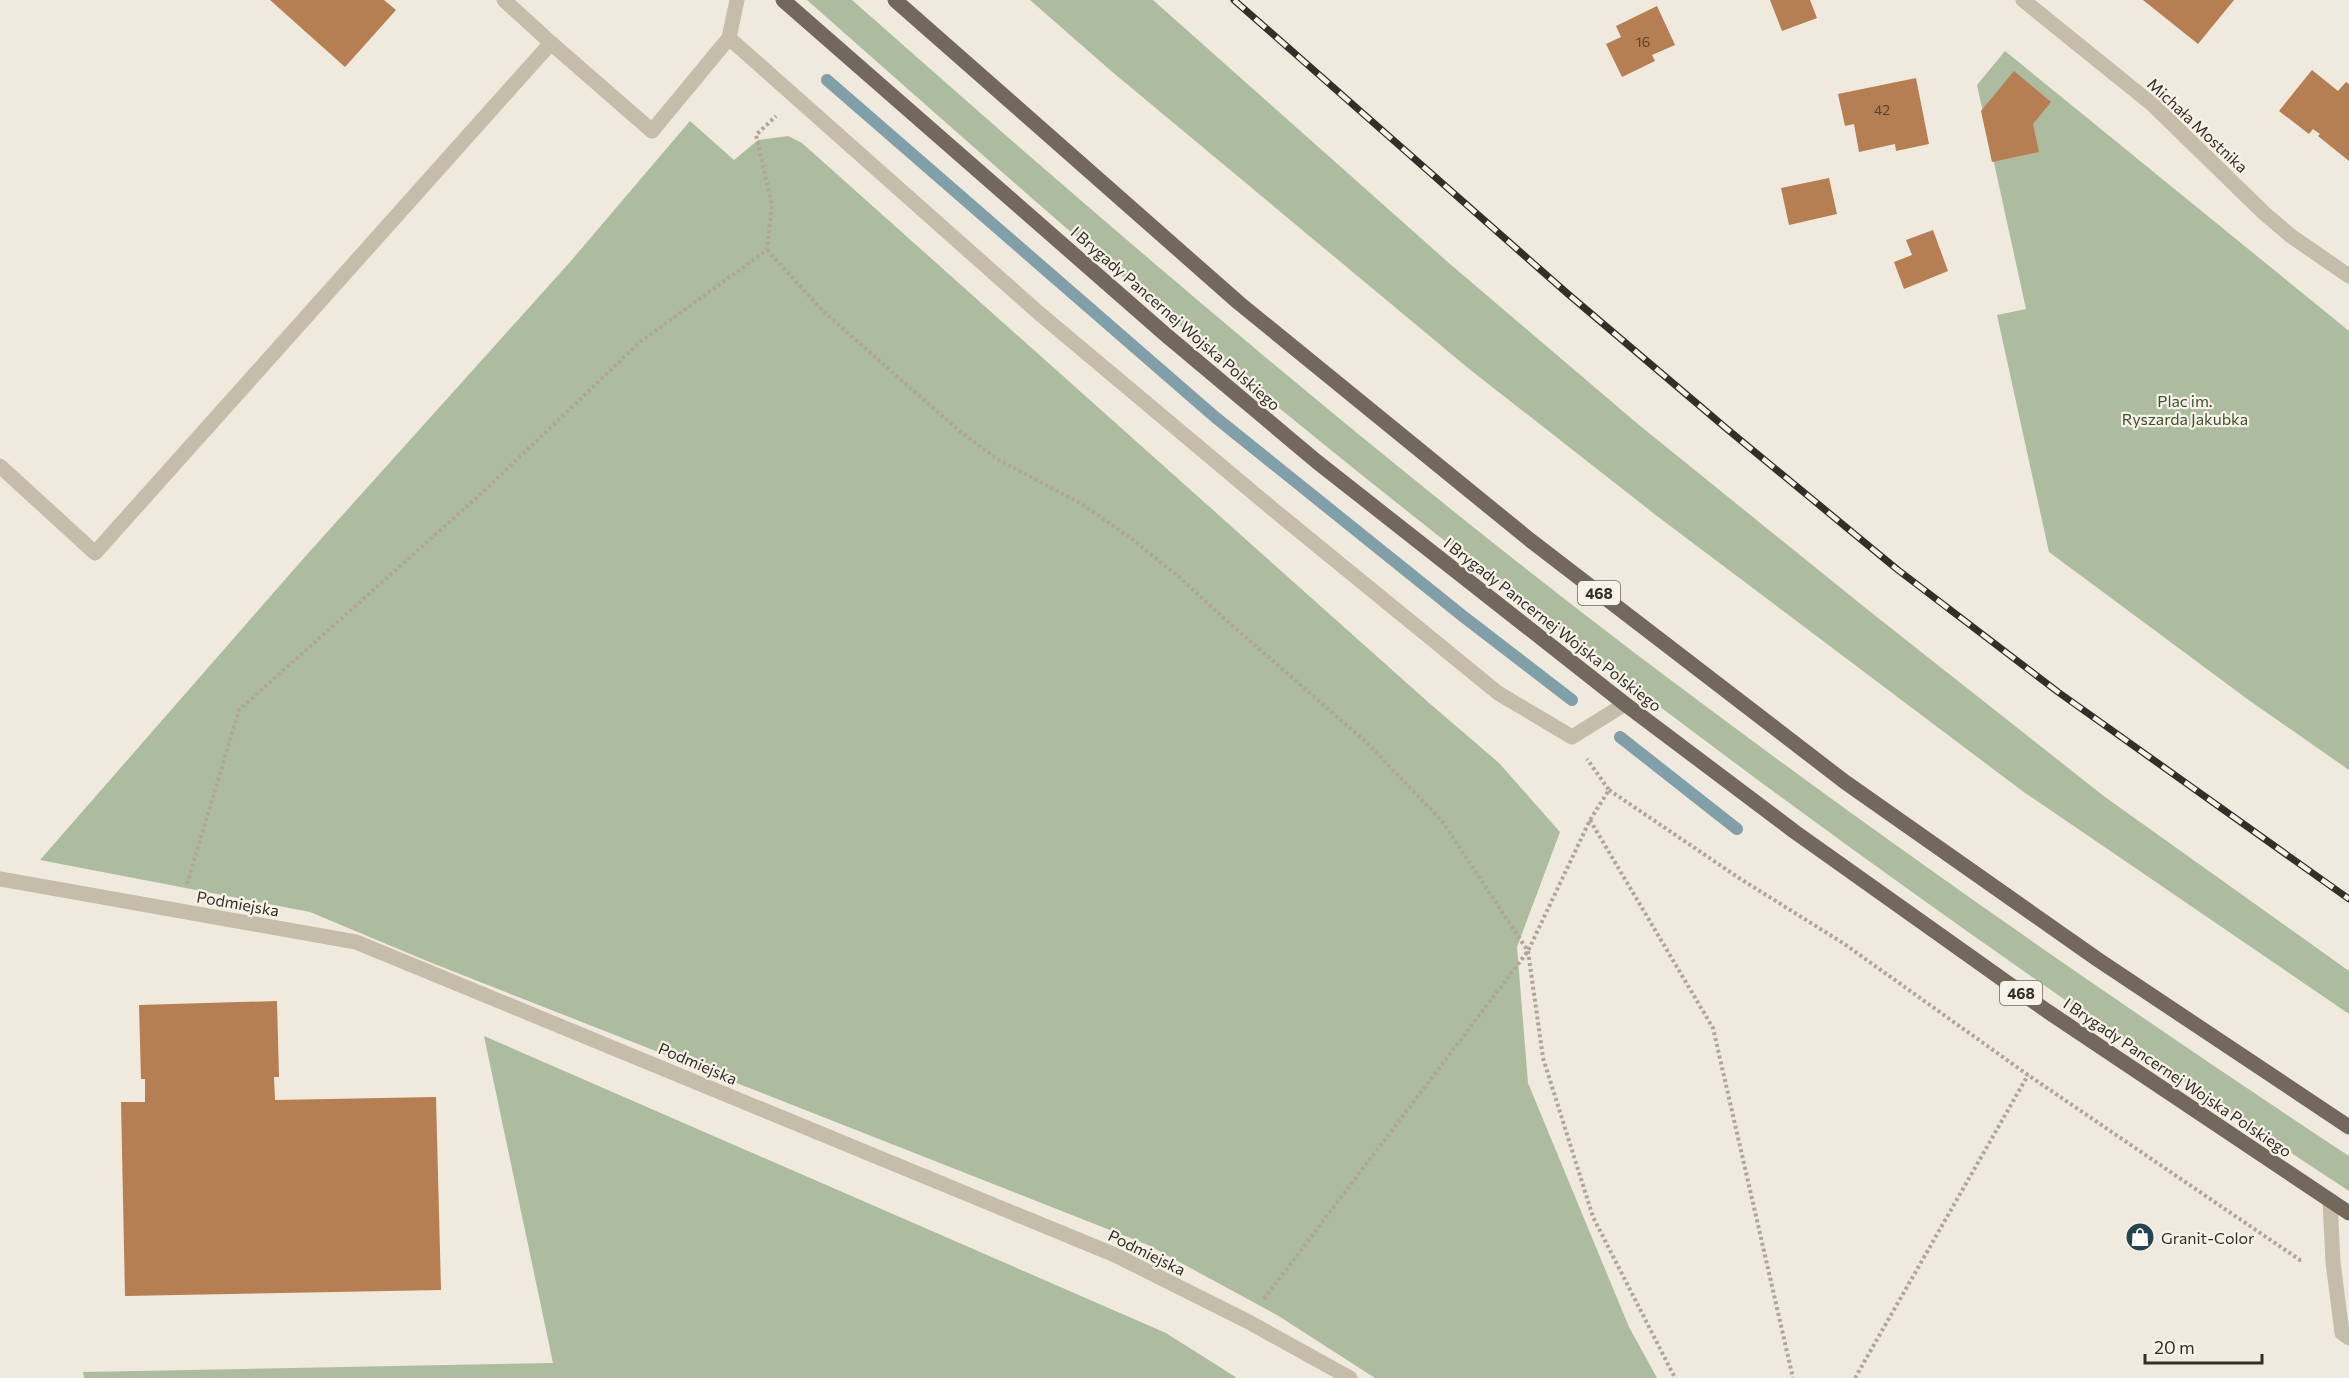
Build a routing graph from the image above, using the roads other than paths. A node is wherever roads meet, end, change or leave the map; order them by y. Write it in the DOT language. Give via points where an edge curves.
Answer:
graph roads {
  1 [pos="504,0"];
  2 [pos="737,0"];
  3 [pos="783,0"];
  4 [pos="894,0"];
  5 [pos="2023,0"];
  6 [pos="729,38"];
  7 [pos="552,43"];
  8 [pos="2349,276"];
  9 [pos="0,466"];
  10 [pos="1625,704"];
  11 [pos="0,879"];
  12 [pos="2349,1127"];
  13 [pos="2330,1201"];
  14 [pos="2349,1213"];
  15 [pos="2349,1338"];
  16 [pos="1350,1378"];
  1 -- 7 [label="street"];
  2 -- 6 [label="street"];
  3 -- 10 [label="main road, I Brygady Pancernej Wojska Polskiego / 468" via="1316,461"];
  4 -- 12 [label="main road, 468" via="1239,303 1530,540 1845,782 2097,959"];
  5 -- 8 [label="street, Michała Mostnika" via="2153,105 2291,236"];
  6 -- 7 [label="street" via="652,131"];
  6 -- 10 [label="street" via="1040,314 1498,693 1572,737"];
  7 -- 9 [label="street" via="95,553"];
  10 -- 13 [label="main road, I Brygady Pancernej Wojska Polskiego / 468" via="1795,832 2047,1011"];
  11 -- 16 [label="street, Podmiejska" via="356,942 1115,1255"];
  13 -- 14 [label="main road, I Brygady Pancernej Wojska Polskiego / 468"];
  13 -- 15 [label="street" via="2342,1333"];
}
